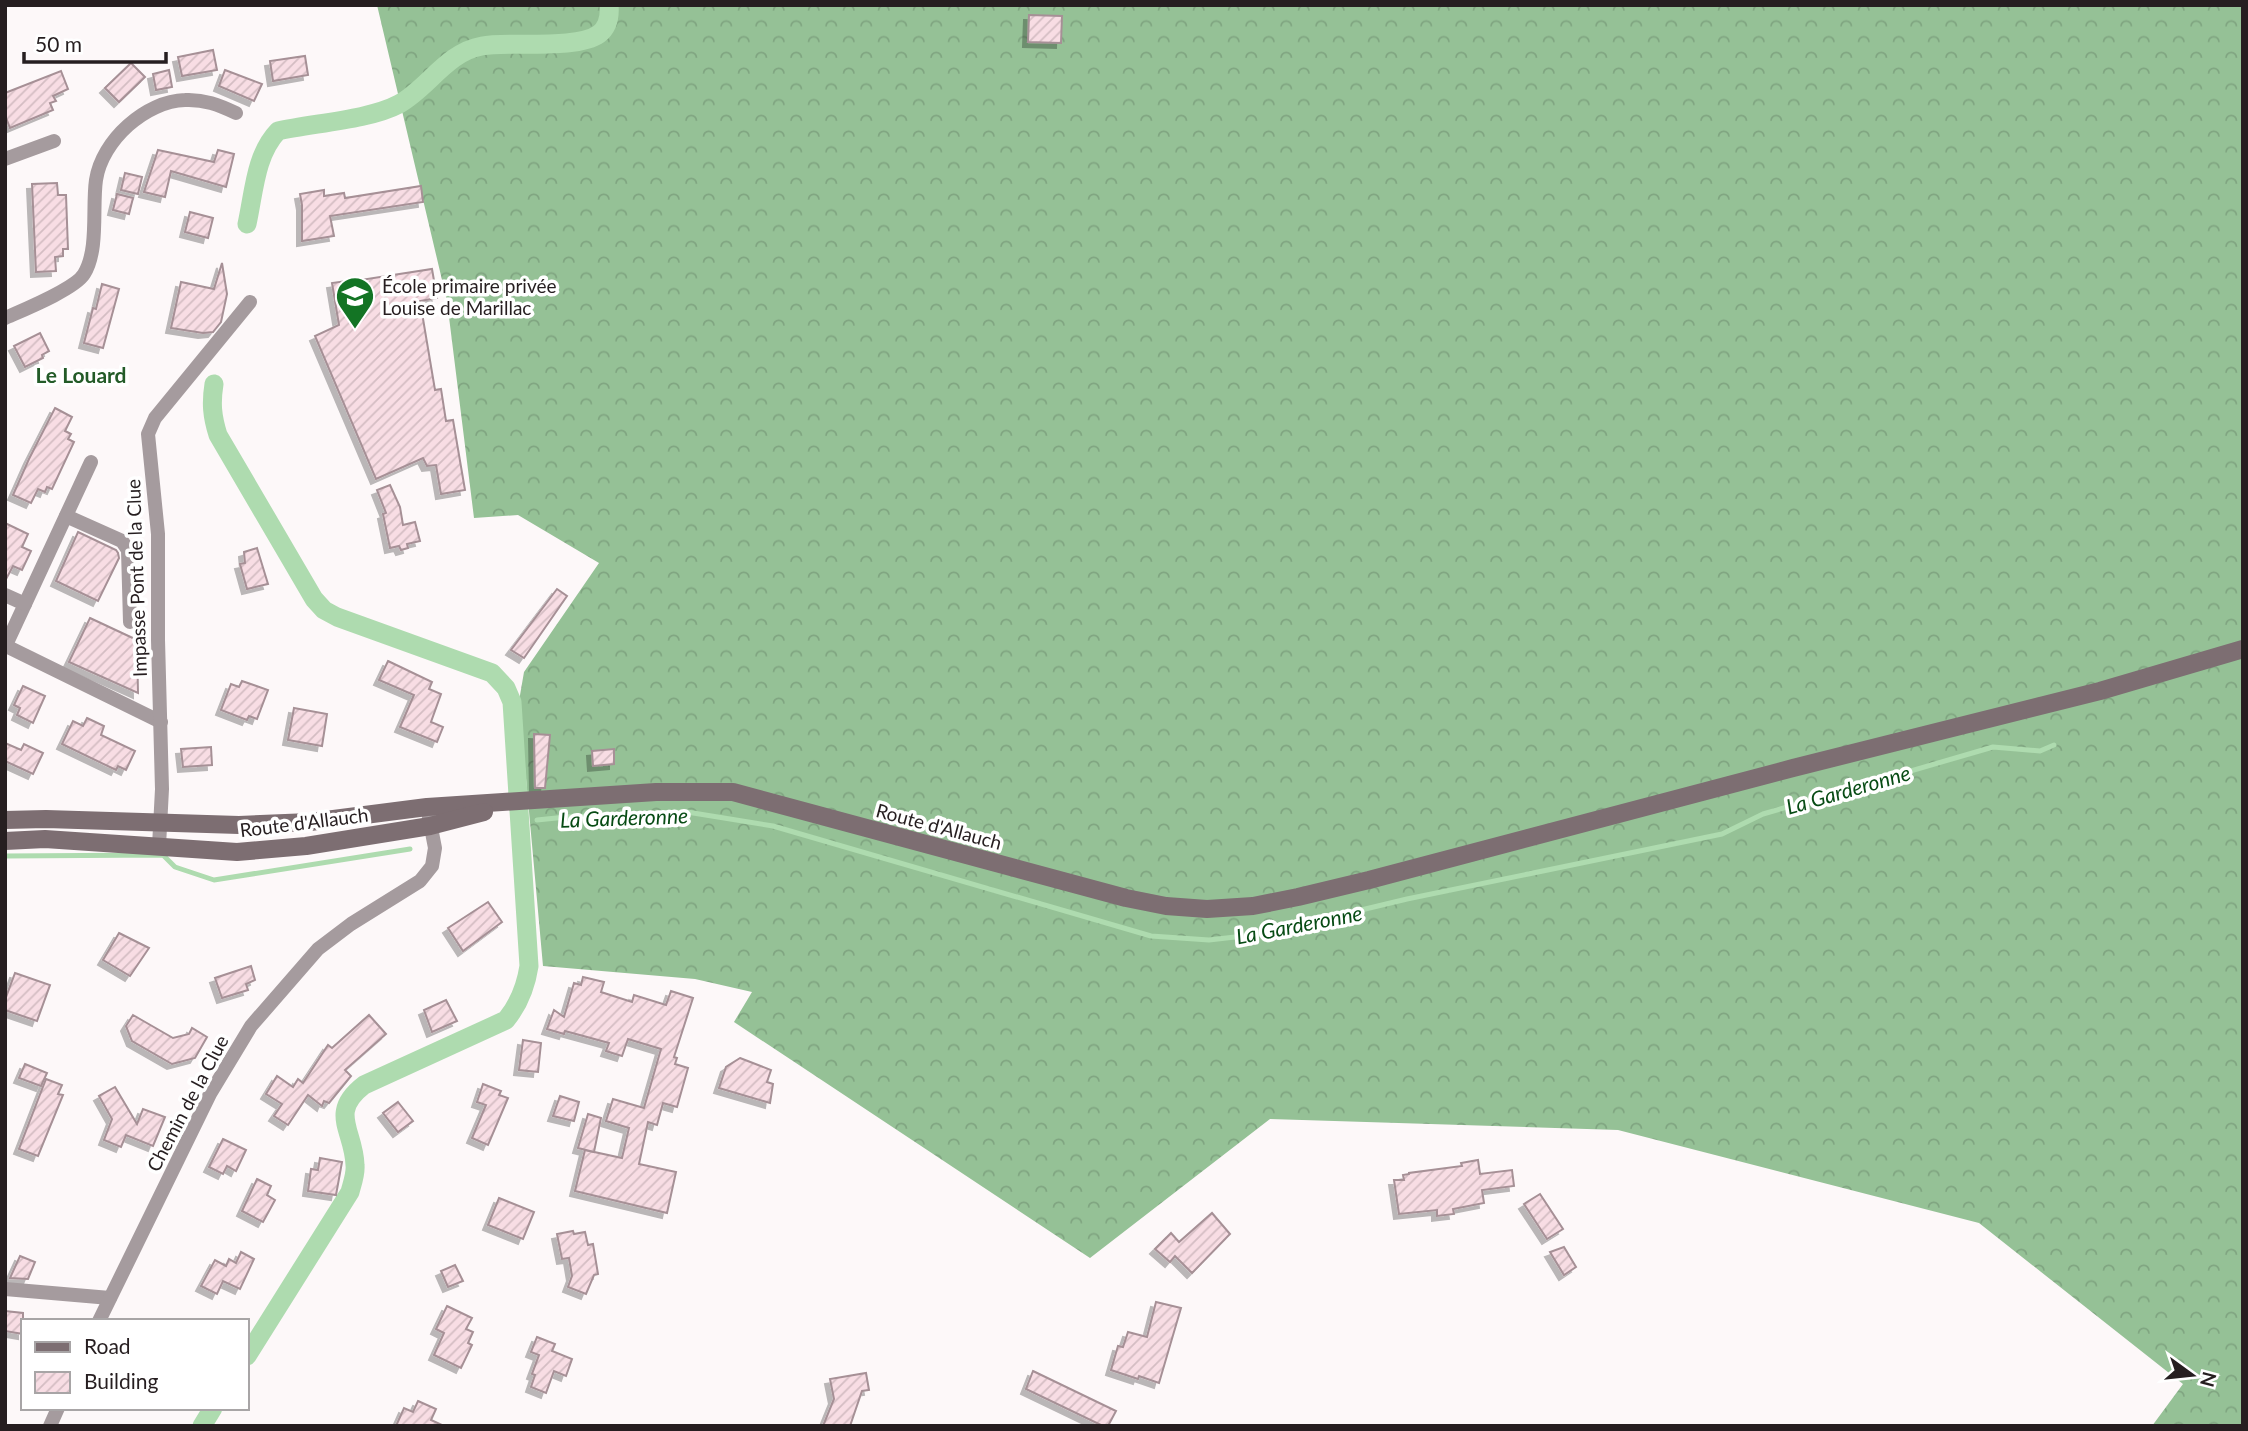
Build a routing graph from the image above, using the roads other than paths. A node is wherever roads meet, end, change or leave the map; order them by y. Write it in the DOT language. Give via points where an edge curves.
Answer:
graph roads {
  1 [pos="236,113"];
  2 [pos="54,141"];
  3 [pos="5,159"];
  4 [pos="250,302"];
  5 [pos="5,318"];
  6 [pos="92,462"];
  7 [pos="66,516"];
  8 [pos="5,595"];
  9 [pos="25,604"];
  10 [pos="130,622"];
  11 [pos="6,646"];
  12 [pos="2243,649"];
  13 [pos="161,722"];
  14 [pos="520,802"];
  15 [pos="426,807"];
  16 [pos="46,819"];
  17 [pos="5,820"];
  18 [pos="160,821"];
  19 [pos="430,826"];
  20 [pos="45,839"];
  21 [pos="5,841"];
  22 [pos="159,846"];
  23 [pos="5,1289"];
  24 [pos="110,1298"];
  25 [pos="100,1319"];
  1 -- 5 [label="street" via="209,101 185,100 162,104 121,132 104,155 96,178 92,248 84,275"];
  2 -- 3 [label="street"];
  4 -- 13 [label="street, Impasse Pont de la Clue" via="155,418 148,435 158,534"];
  6 -- 7 [label="street"];
  7 -- 9 [label="street"];
  7 -- 10 [label="street" via="122,541 128,550"];
  8 -- 9 [label="street"];
  9 -- 11 [label="street"];
  11 -- 13 [label="street"];
  12 -- 14 [label="main road, Route d'Allauch" via="2052,704 1253,906 1207,909 1126,898 733,792 656,792"];
  13 -- 18 [label="street, Impasse Pont de la Clue"];
  14 -- 15 [label="main road, Route d'Allauch"];
  14 -- 19 [label="main road, Route d'Allauch"];
  15 -- 18 [label="main road, Route d'Allauch" via="298,822"];
  15 -- 19 [label="street, Chemin de la Clue"];
  16 -- 17 [label="main road, Route d'Allauch"];
  16 -- 18 [label="main road, Route d'Allauch"];
  16 -- 20 [label="main road"];
  18 -- 22 [label="street, Impasse Pont de la Clue"];
  19 -- 22 [label="main road, Route d'Allauch" via="237,852"];
  19 -- 24 [label="street, Chemin de la Clue" via="435,848 432,866 421,881 318,950 251,1026 210,1094"];
  20 -- 21 [label="main road, Route d'Allauch"];
  20 -- 22 [label="main road, Route d'Allauch"];
  23 -- 24 [label="street"];
  24 -- 25 [label="street, Chemin de la Clue"];
}
